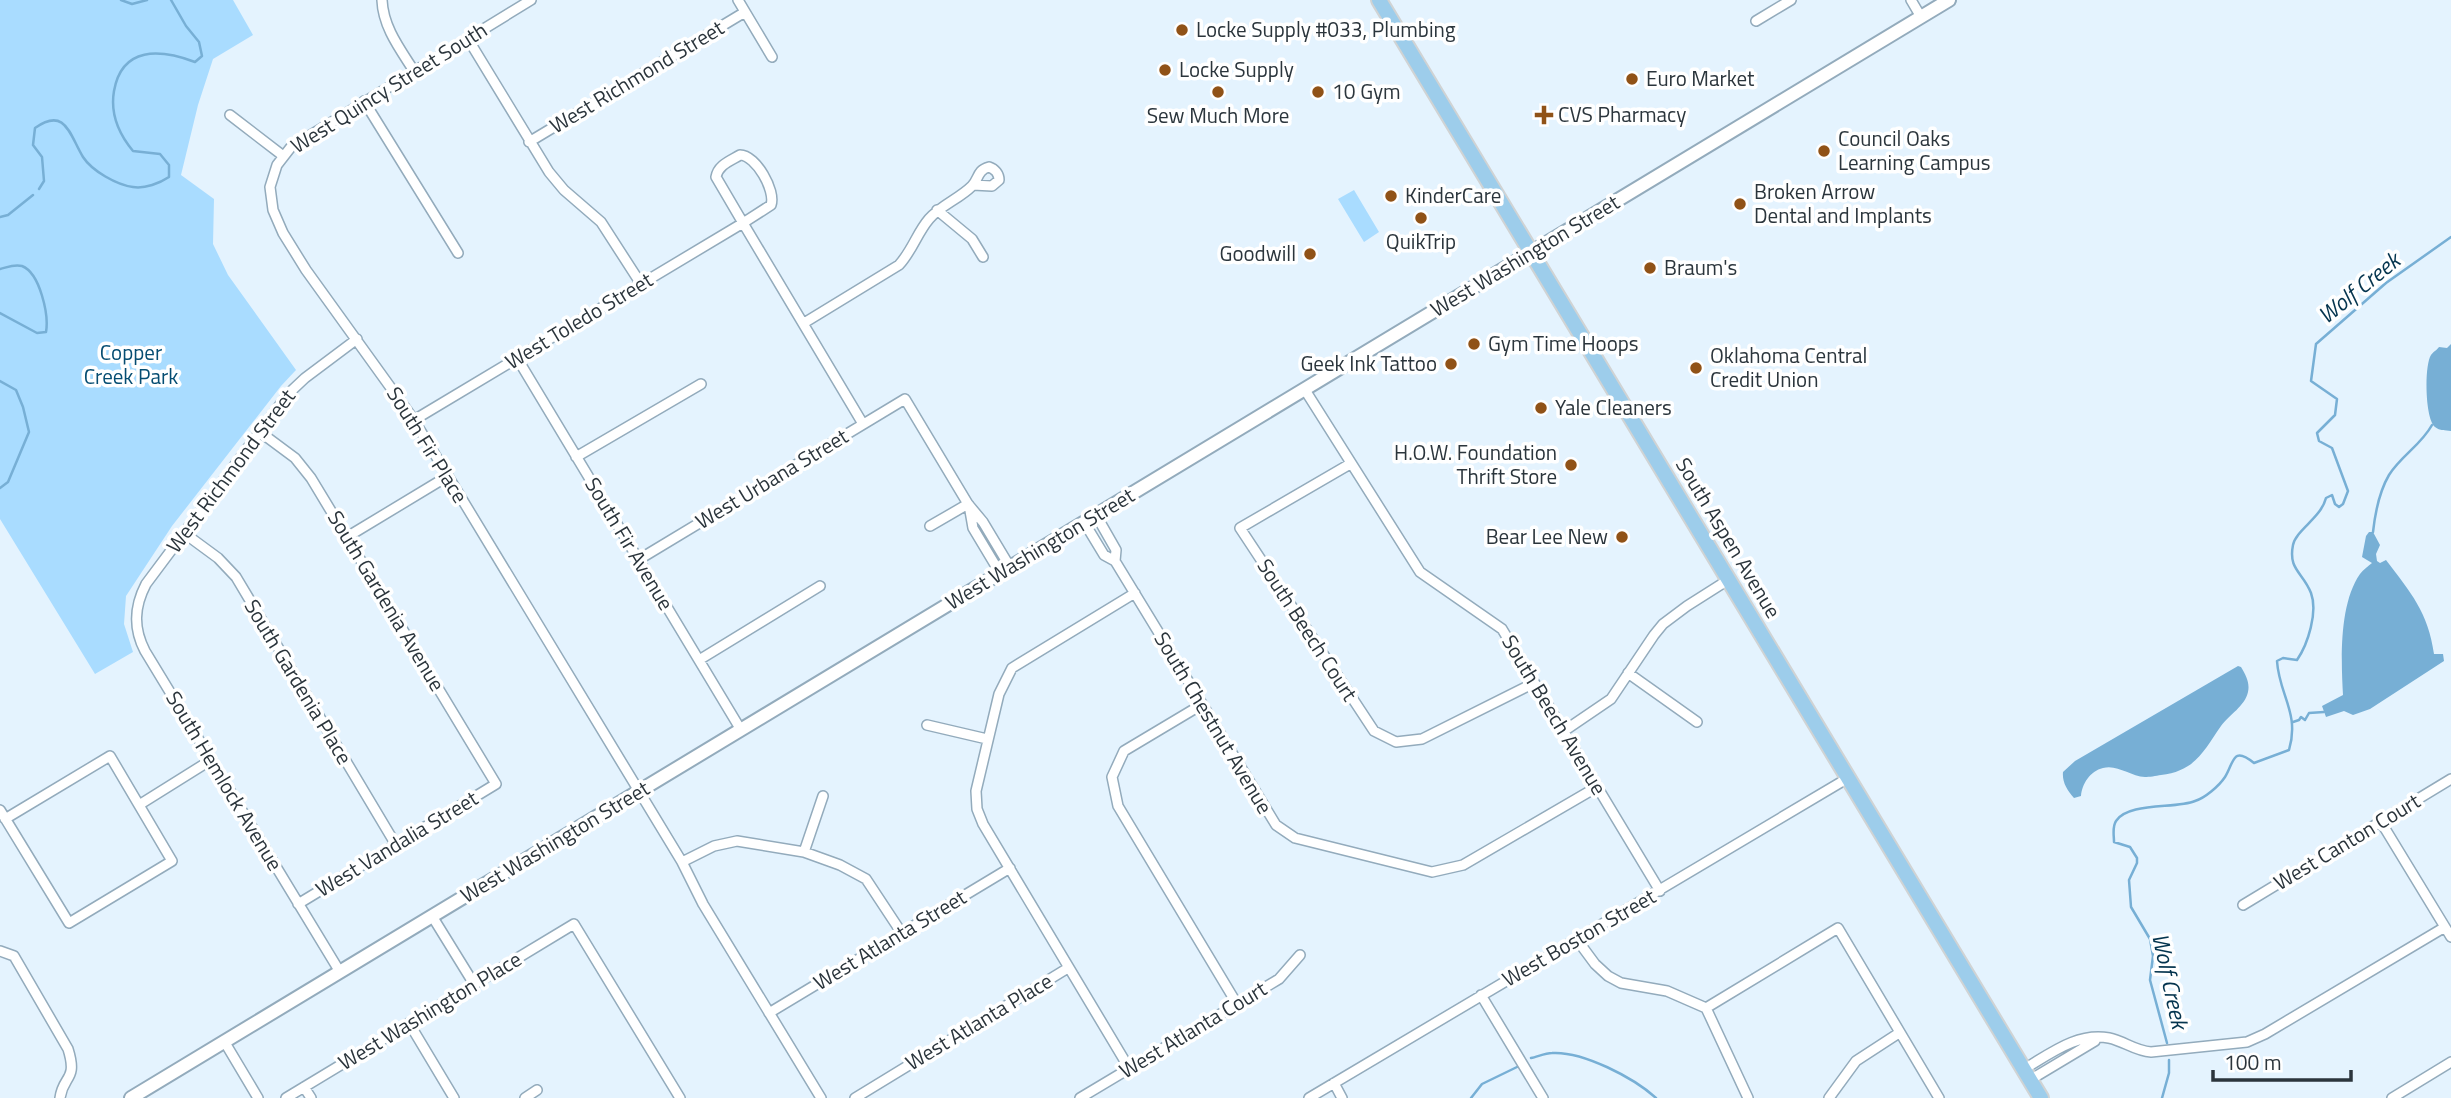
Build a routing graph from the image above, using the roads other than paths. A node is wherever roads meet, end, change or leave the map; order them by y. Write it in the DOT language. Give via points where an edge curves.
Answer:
graph roads {
  1 [pos="382,0"];
  2 [pos="531,0"];
  3 [pos="738,0"];
  4 [pos="1379,0"];
  5 [pos="1791,0"];
  6 [pos="1910,0"];
  7 [pos="1949,0"];
  8 [pos="745,12"];
  9 [pos="1921,17"];
  10 [pos="1756,21"];
  11 [pos="468,39"];
  12 [pos="772,57"];
  13 [pos="414,71"];
  14 [pos="364,101"];
  15 [pos="230,115"];
  16 [pos="529,142"];
  17 [pos="282,155"];
  18 [pos="974,185"];
  19 [pos="937,211"];
  20 [pos="743,223"];
  21 [pos="1531,252"];
  22 [pos="458,253"];
  23 [pos="983,257"];
  24 [pos="641,284"];
  25 [pos="804,323"];
  26 [pos="357,340"];
  27 [pos="517,358"];
  28 [pos="701,384"];
  29 [pos="1305,390"];
  30 [pos="415,420"];
  31 [pos="863,424"];
  32 [pos="260,432"];
  33 [pos="576,457"];
  34 [pos="1350,464"];
  35 [pos="448,476"];
  36 [pos="968,504"];
  37 [pos="1090,519"];
  38 [pos="930,526"];
  39 [pos="184,533"];
  40 [pos="347,537"];
  41 [pos="638,560"];
  42 [pos="1005,570"];
  43 [pos="1728,580"];
  44 [pos="146,584"];
  45 [pos="820,586"];
  46 [pos="1135,593"];
  47 [pos="699,660"];
  48 [pos="1628,673"];
  49 [pos="1534,683"];
  50 [pos="1201,705"];
  51 [pos="1697,722"];
  52 [pos="927,725"];
  53 [pos="741,730"];
  54 [pos="1564,731"];
  55 [pos="987,739"];
  56 [pos="211,760"];
  57 [pos="1848,778"];
  58 [pos="2451,779"];
  59 [pos="496,784"];
  60 [pos="1597,787"];
  61 [pos="639,792"];
  62 [pos="823,796"];
  63 [pos="139,805"];
  64 [pos="3,815"];
  65 [pos="2381,822"];
  66 [pos="396,845"];
  67 [pos="804,852"];
  68 [pos="682,862"];
  69 [pos="1010,868"];
  70 [pos="1660,891"];
  71 [pos="298,904"];
  72 [pos="2243,905"];
  73 [pos="432,916"];
  74 [pos="2445,927"];
  75 [pos="901,933"];
  76 [pos="2451,937"];
  77 [pos="1578,941"];
  78 [pos="0,951"];
  79 [pos="1300,955"];
  80 [pos="1068,968"];
  81 [pos="340,972"];
  82 [pos="474,984"];
  83 [pos="1481,995"];
  84 [pos="1237,1004"];
  85 [pos="1706,1008"];
  86 [pos="769,1013"];
  87 [pos="409,1023"];
  88 [pos="1899,1033"];
  89 [pos="224,1041"];
  90 [pos="2451,1062"];
  91 [pos="1129,1068"];
  92 [pos="2027,1074"];
  93 [pos="1334,1083"];
  94 [pos="304,1087"];
  95 [pos="537,1090"];
  96 [pos="60,1098"];
  97 [pos="131,1098"];
  98 [pos="258,1098"];
  99 [pos="286,1098"];
  100 [pos="311,1098"];
  101 [pos="454,1098"];
  102 [pos="525,1098"];
  103 [pos="680,1098"];
  104 [pos="821,1098"];
  105 [pos="855,1098"];
  106 [pos="1080,1098"];
  107 [pos="1309,1098"];
  108 [pos="1342,1098"];
  109 [pos="1543,1098"];
  110 [pos="1748,1098"];
  111 [pos="1829,1098"];
  112 [pos="1939,1098"];
  113 [pos="2041,1098"];
  114 [pos="2392,1098"];
  1 -- 13 [label="street" via="390,32"];
  2 -- 11 [label="street, West Quincy Street South"];
  3 -- 8 [label="street"];
  4 -- 21 [label="main road, South Aspen Avenue"];
  5 -- 10 [label="street"];
  6 -- 9 [label="street"];
  7 -- 9 [label="main road, West Washington Street"];
  8 -- 12 [label="street"];
  8 -- 16 [label="street, West Richmond Street"];
  9 -- 21 [label="main road, West Washington Street"];
  11 -- 13 [label="street, West Quincy Street South"];
  11 -- 16 [label="street"];
  13 -- 14 [label="street, West Quincy Street South"];
  14 -- 17 [label="street, West Quincy Street South"];
  14 -- 22 [label="street"];
  15 -- 17 [label="street"];
  16 -- 24 [label="street" via="555,181 609,232"];
  17 -- 26 [label="street, South Fir Place" via="271,187 277,221"];
  18 -- 19 [label="street"];
  19 -- 23 [label="street" via="972,239"];
  19 -- 25 [label="street" via="899,265"];
  20 -- 20 [label="street" via="771,205 772,192 747,155 723,165 716,177"];
  20 -- 24 [label="street, West Toledo Street"];
  20 -- 25 [label="street"];
  21 -- 29 [label="main road, West Washington Street"];
  21 -- 43 [label="main road, South Aspen Avenue"];
  24 -- 27 [label="street, West Toledo Street"];
  25 -- 31 [label="street"];
  26 -- 30 [label="street, South Fir Place"];
  26 -- 32 [label="street, West Richmond Street" via="296,386"];
  27 -- 30 [label="street, West Toledo Street"];
  27 -- 33 [label="street, South Fir Avenue"];
  28 -- 33 [label="street"];
  29 -- 34 [label="street, South Beech Avenue"];
  29 -- 37 [label="main road, West Washington Street"];
  30 -- 35 [label="street, South Fir Place"];
  31 -- 36 [label="street, West Urbana Street" via="905,399"];
  31 -- 41 [label="street, West Urbana Street"];
  32 -- 39 [label="street, West Richmond Street"];
  32 -- 40 [label="street, South Gardenia Avenue" via="302,466"];
  33 -- 41 [label="street, South Fir Avenue"];
  34 -- 49 [label="street, South Beech Avenue" via="1420,572 1502,629"];
  34 -- 49 [label="street, South Beech Court" via="1240,528 1374,731 1396,742 1422,739"];
  35 -- 40 [label="street"];
  35 -- 61 [label="street, South Fir Place"];
  36 -- 38 [label="street"];
  36 -- 42 [label="street" via="973,528"];
  37 -- 42 [label="main road, West Washington Street"];
  37 -- 46 [label="street, South Chestnut Avenue" via="1104,555 1115,561"];
  39 -- 44 [label="street, West Richmond Street"];
  39 -- 66 [label="street, South Gardenia Place" via="236,577"];
  40 -- 59 [label="street, South Gardenia Avenue"];
  41 -- 47 [label="street, South Fir Avenue"];
  42 -- 53 [label="main road, West Washington Street"];
  43 -- 48 [label="street" via="1664,624"];
  43 -- 57 [label="main road, South Aspen Avenue"];
  44 -- 56 [label="street, South Hemlock Avenue" via="137,608 140,641"];
  45 -- 47 [label="street"];
  46 -- 50 [label="street, South Chestnut Avenue"];
  46 -- 55 [label="street" via="1012,668 999,694"];
  47 -- 53 [label="street, South Fir Avenue"];
  48 -- 51 [label="street"];
  48 -- 54 [label="street" via="1611,699"];
  49 -- 54 [label="street, South Beech Avenue"];
  50 -- 60 [label="street, South Chestnut Avenue" via="1276,825 1294,838 1432,872 1463,865"];
  50 -- 84 [label="street" via="1125,751 1112,777 1118,806"];
  52 -- 55 [label="street"];
  53 -- 61 [label="main road, West Washington Street"];
  54 -- 60 [label="street, South Beech Avenue"];
  55 -- 69 [label="street" via="976,791 977,809"];
  56 -- 63 [label="street"];
  56 -- 71 [label="street, South Hemlock Avenue"];
  57 -- 70 [label="street, West Boston Street"];
  57 -- 92 [label="main road, South Aspen Avenue"];
  58 -- 65 [label="street, West Canton Court"];
  59 -- 66 [label="street, West Vandalia Street"];
  60 -- 70 [label="street, South Beech Avenue"];
  61 -- 68 [label="street"];
  61 -- 73 [label="main road, West Washington Street"];
  62 -- 67 [label="street"];
  63 -- 64 [label="street" via="110,757"];
  63 -- 64 [label="street" via="172,861 69,923"];
  65 -- 72 [label="street, West Canton Court"];
  65 -- 74 [label="street"];
  66 -- 71 [label="street, West Vandalia Street"];
  67 -- 68 [label="street" via="737,841 714,846"];
  67 -- 75 [label="street" via="866,879"];
  68 -- 86 [label="street"];
  69 -- 75 [label="street, West Atlanta Street"];
  69 -- 80 [label="street"];
  70 -- 77 [label="street, West Boston Street"];
  71 -- 81 [label="street, South Hemlock Avenue"];
  73 -- 81 [label="main road, West Washington Street"];
  73 -- 82 [label="street"];
  74 -- 76 [label="street"];
  74 -- 92 [label="street" via="2246,1042 2151,1052 2099,1038"];
  75 -- 86 [label="street, West Atlanta Street"];
  77 -- 83 [label="street, West Boston Street"];
  77 -- 85 [label="street" via="1595,964 1621,983 1667,991"];
  78 -- 96 [label="street" via="14,956 68,1049 70,1079"];
  79 -- 84 [label="street, West Atlanta Court" via="1279,979"];
  80 -- 91 [label="street"];
  80 -- 105 [label="street, West Atlanta Place"];
  81 -- 89 [label="main road, West Washington Street"];
  82 -- 87 [label="street, West Washington Place"];
  82 -- 103 [label="street, West Washington Place" via="574,924"];
  83 -- 93 [label="street, West Boston Street"];
  83 -- 109 [label="street"];
  84 -- 91 [label="street, West Atlanta Court"];
  85 -- 88 [label="street" via="1838,928"];
  85 -- 110 [label="street"];
  86 -- 104 [label="street"];
  87 -- 94 [label="street, West Washington Place"];
  87 -- 101 [label="street"];
  88 -- 111 [label="street" via="1856,1061"];
  88 -- 112 [label="street"];
  89 -- 97 [label="main road, West Washington Street"];
  89 -- 98 [label="street"];
  90 -- 114 [label="street"];
  91 -- 106 [label="street, West Atlanta Court"];
  92 -- 113 [label="main road, South Aspen Avenue"];
  93 -- 107 [label="street, West Boston Street"];
  93 -- 108 [label="street"];
  94 -- 99 [label="street, West Washington Place"];
  94 -- 100 [label="street"];
  95 -- 102 [label="street"];
}
